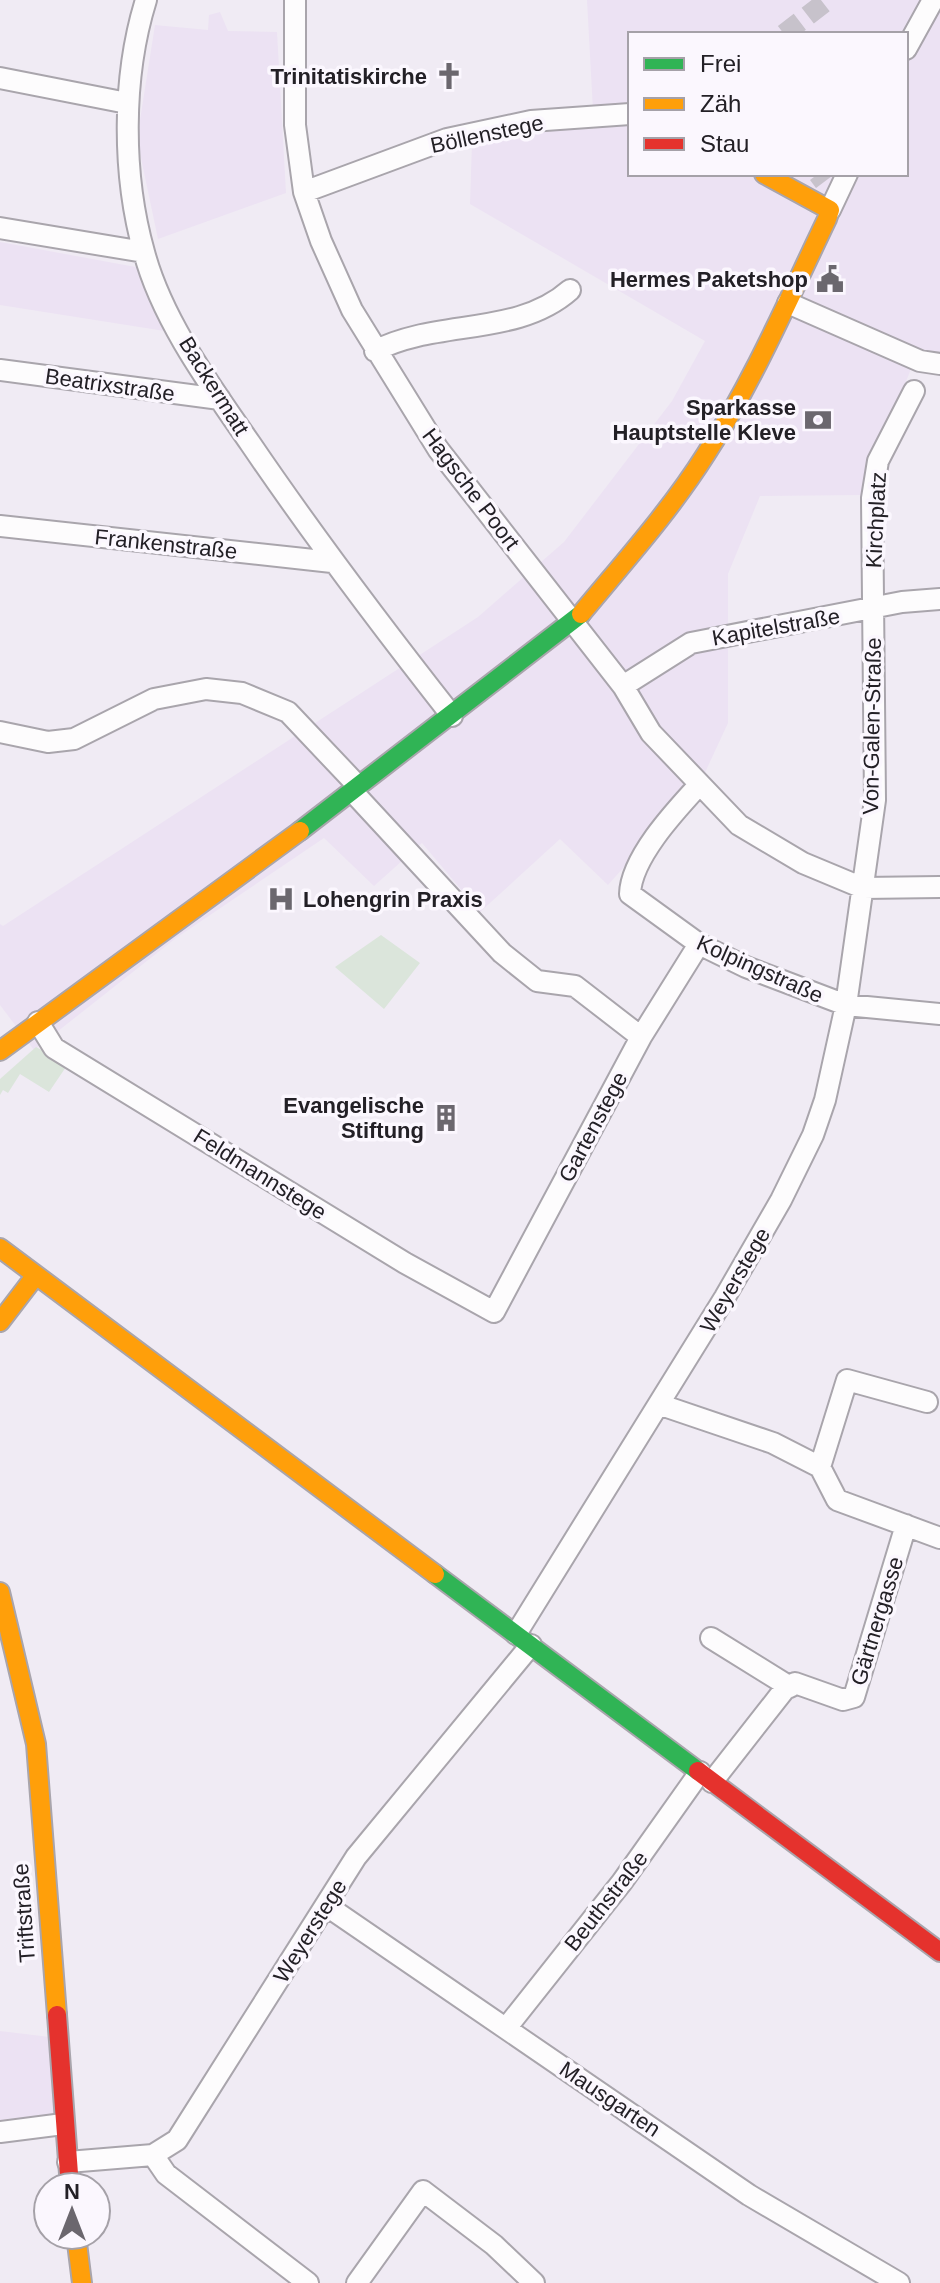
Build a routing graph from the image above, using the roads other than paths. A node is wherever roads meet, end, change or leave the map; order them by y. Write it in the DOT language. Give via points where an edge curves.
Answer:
graph roads {
  1 [pos="146,0"];
  2 [pos="295,0"];
  3 [pos="933,0"];
  4 [pos="908,45"];
  5 [pos="0,78"];
  6 [pos="127,103"];
  7 [pos="628,114"];
  8 [pos="768,176"];
  9 [pos="837,181"];
  10 [pos="304,192"];
  11 [pos="830,210"];
  12 [pos="0,228"];
  13 [pos="144,252"];
  14 [pos="570,290"];
  15 [pos="788,303"];
  16 [pos="375,351"];
  17 [pos="940,364"];
  18 [pos="0,370"];
  19 [pos="914,391"];
  20 [pos="220,399"];
  21 [pos="0,526"];
  22 [pos="332,562"];
  23 [pos="940,599"];
  24 [pos="873,610"];
  25 [pos="574,623"];
  26 [pos="623,686"];
  27 [pos="452,716"];
  28 [pos="0,732"];
  29 [pos="699,785"];
  30 [pos="355,789"];
  31 [pos="940,887"];
  32 [pos="863,888"];
  33 [pos="699,944"];
  34 [pos="846,1005"];
  35 [pos="940,1014"];
  36 [pos="38,1022"];
  37 [pos="641,1037"];
  38 [pos="2,1045"];
  39 [pos="0,1248"];
  40 [pos="36,1275"];
  41 [pos="494,1312"];
  42 [pos="0,1322"];
  43 [pos="927,1402"];
  44 [pos="661,1405"];
  45 [pos="820,1467"];
  46 [pos="906,1525"];
  47 [pos="940,1538"];
  48 [pos="0,1592"];
  49 [pos="711,1638"];
  50 [pos="524,1640"];
  51 [pos="790,1687"];
  52 [pos="706,1777"];
  53 [pos="327,1906"];
  54 [pos="940,1952"];
  55 [pos="507,2027"];
  56 [pos="63,2124"];
  57 [pos="0,2132"];
  58 [pos="153,2155"];
  59 [pos="68,2162"];
  60 [pos="69,2171"];
  61 [pos="78,2251"];
  62 [pos="82,2283"];
  63 [pos="308,2283"];
  64 [pos="357,2283"];
  65 [pos="534,2283"];
  66 [pos="899,2283"];
  1 -- 6 [label="street, Backermatt"];
  2 -- 10 [label="street, Hagsche Poort" via="295,125"];
  3 -- 4 [label="street"];
  5 -- 6 [label="street"];
  6 -- 13 [label="street, Backermatt"];
  7 -- 10 [label="street, Böllenstege" via="531,121 447,139"];
  8 -- 11 [label="street"];
  9 -- 11 [label="street"];
  10 -- 16 [label="street, Hagsche Poort" via="334,274"];
  11 -- 15 [label="street"];
  12 -- 13 [label="street"];
  13 -- 20 [label="street, Backermatt" via="164,304"];
  14 -- 16 [label="street" via="533,315 400,338"];
  15 -- 17 [label="street" via="920,361"];
  15 -- 25 [label="street" via="706,455"];
  16 -- 25 [label="street, Hagsche Poort" via="438,449"];
  18 -- 20 [label="street, Beatrixstraße"];
  19 -- 24 [label="street, Kirchplatz" via="878,461 872,498"];
  20 -- 22 [label="street, Backermatt"];
  21 -- 22 [label="street, Frankenstraße"];
  22 -- 27 [label="street, Backermatt"];
  23 -- 24 [label="street, Kapitelstraße"];
  24 -- 26 [label="street, Kapitelstraße" via="691,643"];
  24 -- 32 [label="street, Von-Galen-Straße" via="875,800"];
  25 -- 26 [label="street, Hagsche Poort"];
  25 -- 27 [label="street"];
  26 -- 29 [label="street, Hagsche Poort" via="651,733"];
  27 -- 30 [label="street"];
  28 -- 30 [label="street" via="48,742 74,739 154,699 206,689 242,693 288,712"];
  29 -- 32 [label="street, Hagsche Poort" via="739,825 803,863"];
  29 -- 33 [label="street, Kolpingstraße" via="671,814 630,878 630,894"];
  30 -- 36 [label="street"];
  30 -- 37 [label="street" via="467,918 537,981 575,986"];
  31 -- 32 [label="street"];
  32 -- 34 [label="street, Weyerstege"];
  33 -- 34 [label="street, Kolpingstraße"];
  33 -- 37 [label="street, Gartenstege"];
  34 -- 35 [label="street, Kolpingstraße"];
  34 -- 44 [label="street, Weyerstege" via="813,1135 781,1200"];
  36 -- 38 [label="street"];
  36 -- 41 [label="street, Feldmannstege" via="54,1048"];
  37 -- 41 [label="street, Gartenstege"];
  39 -- 40 [label="street"];
  40 -- 42 [label="street"];
  40 -- 50 [label="street"];
  43 -- 45 [label="street" via="847,1380"];
  44 -- 45 [label="street" via="773,1443"];
  44 -- 50 [label="street, Weyerstege"];
  45 -- 46 [label="street" via="837,1500"];
  46 -- 47 [label="street"];
  46 -- 51 [label="street, Gärtnergasse" via="854,1697 843,1700 806,1684"];
  48 -- 56 [label="street, Triftstraße" via="36,1744"];
  49 -- 51 [label="street, Gärtnergasse"];
  50 -- 52 [label="street"];
  50 -- 53 [label="street, Weyerstege" via="356,1857"];
  51 -- 52 [label="street"];
  52 -- 54 [label="street"];
  52 -- 55 [label="street, Beuthstraße"];
  53 -- 55 [label="street, Mausgarten"];
  53 -- 58 [label="street, Weyerstege" via="177,2140"];
  55 -- 66 [label="street, Mausgarten" via="749,2195"];
  56 -- 57 [label="street"];
  56 -- 59 [label="street, Triftstraße"];
  58 -- 59 [label="street"];
  58 -- 63 [label="street" via="166,2174"];
  59 -- 60 [label="street, Triftstraße"];
  61 -- 62 [label="street"];
  64 -- 65 [label="street" via="423,2191"];
}
